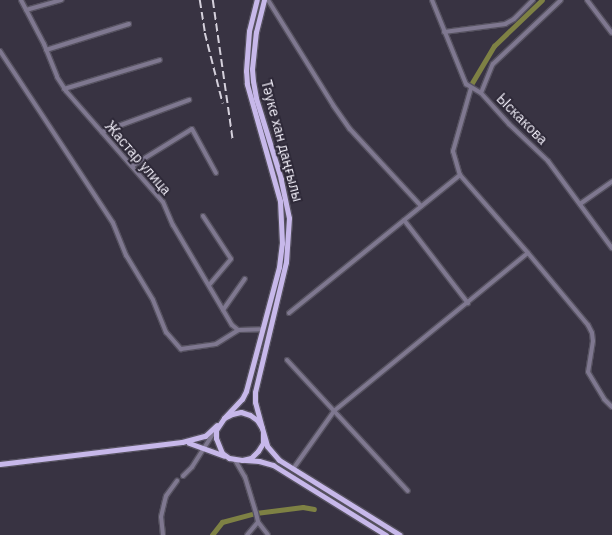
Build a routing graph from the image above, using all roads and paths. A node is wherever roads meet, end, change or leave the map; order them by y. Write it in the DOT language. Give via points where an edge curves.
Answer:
graph roads {
  1 [pos="21,0"];
  2 [pos="62,0"];
  3 [pos="258,0"];
  4 [pos="264,0"];
  5 [pos="268,0"];
  6 [pos="432,0"];
  7 [pos="533,0"];
  8 [pos="560,0"];
  9 [pos="587,0"];
  10 [pos="26,10"];
  11 [pos="129,24"];
  12 [pos="250,31"];
  13 [pos="256,32"];
  14 [pos="444,32"];
  15 [pos="612,33"];
  16 [pos="46,50"];
  17 [pos="0,51"];
  18 [pos="160,60"];
  19 [pos="471,88"];
  20 [pos="64,89"];
  21 [pos="481,93"];
  22 [pos="189,100"];
  23 [pos="102,132"];
  24 [pos="132,166"];
  25 [pos="216,173"];
  26 [pos="460,175"];
  27 [pos="612,182"];
  28 [pos="580,204"];
  29 [pos="421,206"];
  30 [pos="203,216"];
  31 [pos="404,220"];
  32 [pos="612,248"];
  33 [pos="528,253"];
  34 [pos="245,279"];
  35 [pos="209,285"];
  36 [pos="468,303"];
  37 [pos="223,310"];
  38 [pos="289,312"];
  39 [pos="263,329"];
  40 [pos="238,330"];
  41 [pos="287,360"];
  42 [pos="250,375"];
  43 [pos="257,377"];
  44 [pos="612,407"];
  45 [pos="334,411"];
  46 [pos="224,418"];
  47 [pos="219,425"];
  48 [pos="263,431"];
  49 [pos="182,442"];
  50 [pos="205,448"];
  51 [pos="229,458"];
  52 [pos="236,460"];
  53 [pos="242,460"];
  54 [pos="0,464"];
  55 [pos="293,469"];
  56 [pos="183,476"];
  57 [pos="177,481"];
  58 [pos="408,490"];
  59 [pos="258,522"];
  60 [pos="163,535"];
  61 [pos="247,535"];
  62 [pos="268,535"];
  63 [pos="386,535"];
  64 [pos="400,535"];
  1 -- 10 [label="street, Жастар улица"];
  2 -- 10 [label="street"];
  3 -- 12 [label="main road, Тәуке хан даңғылы"];
  4 -- 13 [label="main road, Тәуке хан даңғылы"];
  5 -- 29 [label="street" via="350,129"];
  6 -- 14 [label="street, Ыскакова"];
  7 -- 14 [label="street" via="505,24"];
  8 -- 21 [label="street" via="494,64"];
  9 -- 15 [label="street"];
  10 -- 16 [label="street, Жастар улица"];
  11 -- 16 [label="street"];
  12 -- 13 [label="main road"];
  12 -- 39 [label="main road, Тәуке хан даңғылы" via="247,84 276,183 282,223 279,267"];
  13 -- 43 [label="main road, Тәуке хан даңғылы" via="252,70 256,98 281,178 289,218 286,262"];
  14 -- 19 [label="street, Ыскакова" via="463,79"];
  16 -- 20 [label="street, Жастар улица"];
  17 -- 40 [label="street" via="113,223 126,255 153,300 166,332 181,349 216,344"];
  18 -- 20 [label="street"];
  19 -- 21 [label="street, Ыскакова"];
  19 -- 26 [label="street" via="453,151"];
  20 -- 23 [label="street, Жастар улица"];
  21 -- 28 [label="street, Ыскакова" via="548,161"];
  22 -- 23 [label="street"];
  23 -- 24 [label="street, Жастар улица"];
  24 -- 25 [label="street" via="192,129"];
  24 -- 35 [label="street, Жастар улица" via="163,202 172,225"];
  26 -- 29 [label="street"];
  26 -- 33 [label="street"];
  27 -- 28 [label="street"];
  28 -- 32 [label="street, Ыскакова"];
  29 -- 31 [label="street"];
  30 -- 35 [label="street" via="231,259"];
  31 -- 36 [label="street"];
  31 -- 38 [label="street"];
  33 -- 36 [label="street"];
  33 -- 44 [label="street" via="588,325 593,341 588,372 604,399"];
  34 -- 37 [label="street"];
  35 -- 37 [label="street, Жастар улица"];
  36 -- 45 [label="street"];
  37 -- 40 [label="street, Жастар улица"];
  39 -- 40 [label="street"];
  39 -- 42 [label="main road, Тәуке хан даңғылы"];
  41 -- 45 [label="street"];
  42 -- 43 [label="main road"];
  42 -- 46 [label="main road, Тәуке хан даңғылы" via="242,399"];
  43 -- 48 [label="main road, Тәуке хан даңғылы" via="256,402"];
  45 -- 55 [label="street"];
  45 -- 58 [label="street"];
  46 -- 47 [label="main road"];
  46 -- 48 [label="main road" via="236,413 250,415 257,420"];
  47 -- 49 [label="main road" via="206,436"];
  47 -- 50 [label="street"];
  47 -- 51 [label="main road" via="216,438 218,446"];
  48 -- 53 [label="main road" via="263,443 258,451 251,458"];
  48 -- 55 [label="main road" via="267,446 273,454"];
  49 -- 50 [label="main road"];
  49 -- 54 [label="main road"];
  50 -- 51 [label="main road"];
  50 -- 56 [label="street"];
  51 -- 52 [label="main road"];
  52 -- 53 [label="main road"];
  52 -- 59 [label="street" via="245,477"];
  53 -- 63 [label="main road" via="273,465"];
  55 -- 64 [label="main road"];
  57 -- 60 [label="street" via="166,496 162,517"];
  59 -- 61 [label="street"];
  59 -- 62 [label="street"];
}
